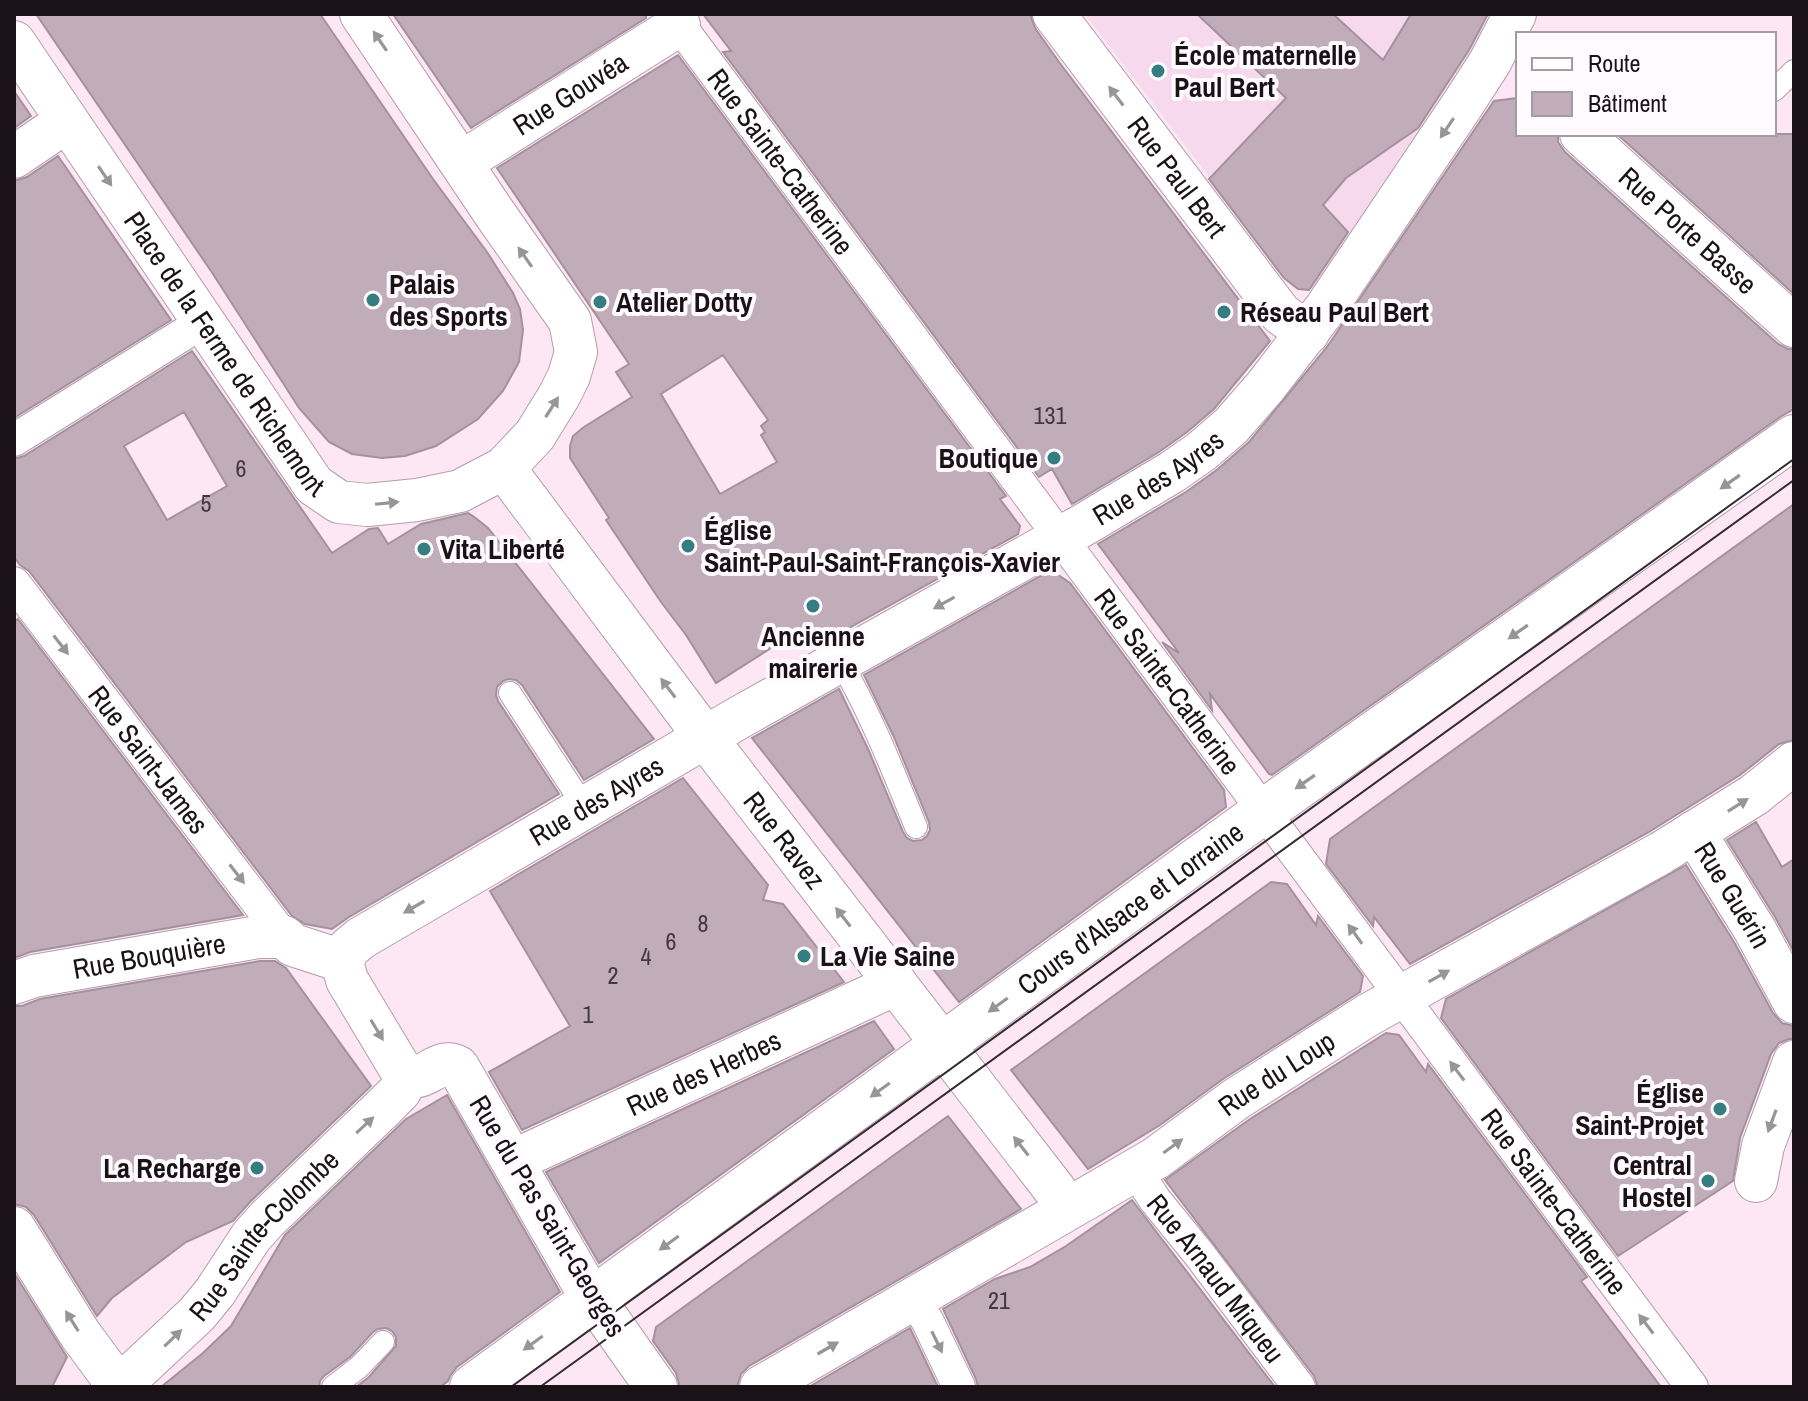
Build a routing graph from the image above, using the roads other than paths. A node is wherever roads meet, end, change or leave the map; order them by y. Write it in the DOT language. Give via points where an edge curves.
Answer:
graph roads {
  1 [pos="361,14"];
  2 [pos="1054,14"];
  3 [pos="1515,14"];
  4 [pos="675,20"];
  5 [pos="14,42"];
  6 [pos="1504,70"];
  7 [pos="1794,71"];
  8 [pos="1776,88"];
  9 [pos="67,121"];
  10 [pos="1583,136"];
  11 [pos="14,157"];
  12 [pos="462,162"];
  13 [pos="203,322"];
  14 [pos="1794,326"];
  15 [pos="1308,333"];
  16 [pos="1794,437"];
  17 [pos="14,440"];
  18 [pos="504,468"];
  19 [pos="1061,538"];
  20 [pos="18,598"];
  21 [pos="840,661"];
  22 [pos="510,693"];
  23 [pos="705,737"];
  24 [pos="1794,763"];
  25 [pos="585,808"];
  26 [pos="1264,811"];
  27 [pos="916,827"];
  28 [pos="1694,832"];
  29 [pos="284,937"];
  30 [pos="342,961"];
  31 [pos="14,983"];
  32 [pos="896,984"];
  33 [pos="1401,996"];
  34 [pos="1794,1002"];
  35 [pos="943,1045"];
  36 [pos="1794,1062"];
  37 [pos="406,1076"];
  38 [pos="513,1161"];
  39 [pos="1135,1169"];
  40 [pos="1756,1181"];
  41 [pos="1066,1209"];
  42 [pos="14,1228"];
  43 [pos="594,1298"];
  44 [pos="914,1298"];
  45 [pos="383,1342"];
  46 [pos="116,1386"];
  47 [pos="333,1387"];
  48 [pos="472,1387"];
  49 [pos="656,1387"];
  50 [pos="761,1387"];
  51 [pos="959,1387"];
  52 [pos="1299,1387"];
  53 [pos="1692,1387"];
  12 -- 1 [label="street, Place de la Ferme de Richemont, one-way"];
  15 -- 2 [label="street, Rue Paul Bert, one-way" via="1281,314"];
  3 -- 6 [label="street, Rue des Ayres"];
  4 -- 12 [label="street, Rue Gouvéa"];
  4 -- 19 [label="street, Rue Sainte-Catherine"];
  5 -- 9 [label="street, Place de la Ferme de Richemont"];
  6 -- 15 [label="street, Rue des Ayres, one-way" via="1463,104"];
  7 -- 8 [label="lane"];
  9 -- 11 [label="street"];
  9 -- 13 [label="street, Place de la Ferme de Richemont, one-way"];
  10 -- 14 [label="street, Rue Porte Basse"];
  18 -- 12 [label="street, Place de la Ferme de Richemont, one-way" via="535,435 569,376 576,352 570,321"];
  13 -- 17 [label="street"];
  13 -- 18 [label="street, Place de la Ferme de Richemont, one-way" via="314,485 339,502 417,500 460,491"];
  15 -- 19 [label="street, Rue des Ayres" via="1231,426 1202,451"];
  16 -- 26 [label="street, Cours d'Alsace et Lorraine, one-way"];
  23 -- 18 [label="street, Rue Ravez, one-way"];
  19 -- 21 [label="street, Rue des Ayres, one-way"];
  19 -- 26 [label="street, Rue Sainte-Catherine"];
  20 -- 29 [label="street, Rue Saint-James, one-way"];
  21 -- 23 [label="street, Rue des Ayres"];
  21 -- 27 [label="lane"];
  22 -- 25 [label="lane"];
  23 -- 25 [label="street, Rue des Ayres"];
  32 -- 23 [label="street, Rue Ravez, one-way"];
  28 -- 24 [label="street, Rue du Loup, one-way"];
  25 -- 30 [label="street, Rue des Ayres, one-way" via="361,938"];
  33 -- 26 [label="street, Rue Sainte-Catherine, one-way"];
  26 -- 35 [label="street, Cours d'Alsace et Lorraine, one-way"];
  33 -- 28 [label="street, Rue du Loup, one-way"];
  28 -- 34 [label="street, Rue Guérin"];
  29 -- 30 [label="street"];
  29 -- 31 [label="street, Rue Bouquière" via="258,937"];
  30 -- 37 [label="street, one-way" via="347,980"];
  32 -- 35 [label="street, Rue Ravez"];
  32 -- 38 [label="street, Rue des Herbes"];
  39 -- 33 [label="street, Rue du Loup, one-way"];
  53 -- 33 [label="street, Rue Sainte-Catherine, one-way"];
  41 -- 35 [label="street, Rue Ravez, one-way"];
  35 -- 43 [label="street, Cours d'Alsace et Lorraine, one-way"];
  36 -- 40 [label="street, one-way"];
  37 -- 38 [label="street, Rue du Pas Saint-Georges" via="417,1077 442,1064 458,1067"];
  46 -- 37 [label="street, Rue Sainte-Colombe, one-way" via="197,1314 251,1237 400,1091"];
  38 -- 43 [label="street, Rue du Pas Saint-Georges"];
  39 -- 41 [label="street, Rue du Loup"];
  39 -- 52 [label="street, Rue Arnaud Miqueu"];
  41 -- 44 [label="street, Rue du Loup"];
  46 -- 42 [label="street, one-way"];
  43 -- 48 [label="street, Cours d'Alsace et Lorraine, one-way"];
  43 -- 49 [label="street, Rue du Pas Saint-Georges"];
  50 -- 44 [label="street, Rue du Loup, one-way"];
  44 -- 51 [label="street, one-way"];
  45 -- 47 [label="lane"];
}
